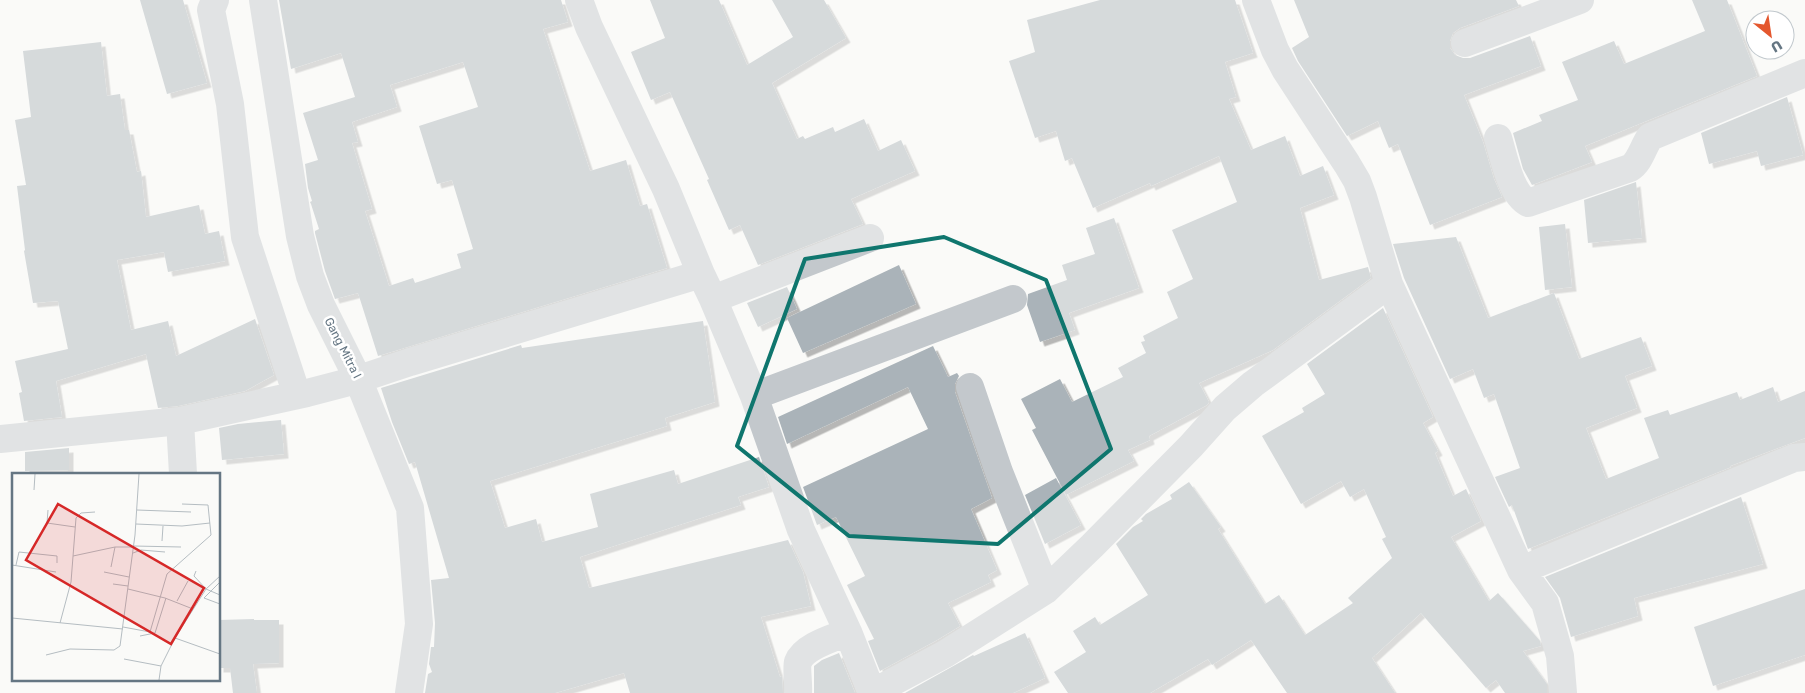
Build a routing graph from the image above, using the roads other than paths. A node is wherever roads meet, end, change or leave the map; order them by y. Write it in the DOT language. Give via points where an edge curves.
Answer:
graph roads {
  1 [pos="215,0"];
  2 [pos="263,0"];
  3 [pos="579,0"];
  4 [pos="1256,0"];
  5 [pos="1580,0"];
  6 [pos="1465,43"];
  7 [pos="1805,74"];
  8 [pos="1498,138"];
  9 [pos="870,238"];
  10 [pos="701,274"];
  11 [pos="1389,284"];
  12 [pos="713,299"];
  13 [pos="1013,299"];
  14 [pos="356,380"];
  15 [pos="970,387"];
  16 [pos="302,394"];
  17 [pos="754,396"];
  18 [pos="180,421"];
  19 [pos="0,439"];
  20 [pos="1805,457"];
  21 [pos="183,473"];
  22 [pos="1521,570"];
  23 [pos="1046,590"];
  24 [pos="848,632"];
  25 [pos="409,693"];
  26 [pos="798,693"];
  27 [pos="872,693"];
  28 [pos="1563,693"];
  1 -- 16 [label="street" via="210,10 230,104 245,236"];
  2 -- 14 [label="street, Gang Mitra I" via="302,244 320,304"];
  3 -- 10 [label="street" via="666,189"];
  4 -- 11 [label="street" via="1285,69 1357,181"];
  5 -- 6 [label="street"];
  7 -- 8 [label="street" via="1650,137 1635,165 1630,168 1528,203 1515,192"];
  9 -- 12 [label="street"];
  10 -- 12 [label="street"];
  10 -- 14 [label="street"];
  11 -- 22 [label="street"];
  11 -- 23 [label="street" via="1225,408"];
  12 -- 17 [label="street"];
  13 -- 17 [label="street"];
  14 -- 16 [label="street"];
  14 -- 25 [label="street, Gang Mitra I" via="410,508 419,624"];
  15 -- 23 [label="street" via="999,472"];
  16 -- 18 [label="street"];
  17 -- 24 [label="street" via="801,530"];
  18 -- 19 [label="street"];
  18 -- 21 [label="street"];
  20 -- 22 [label="street" via="1794,458"];
  22 -- 28 [label="street" via="1545,604 1560,656"];
  23 -- 27 [label="street" via="945,654"];
  24 -- 26 [label="street" via="806,652 798,662"];
  24 -- 27 [label="street"];
}
